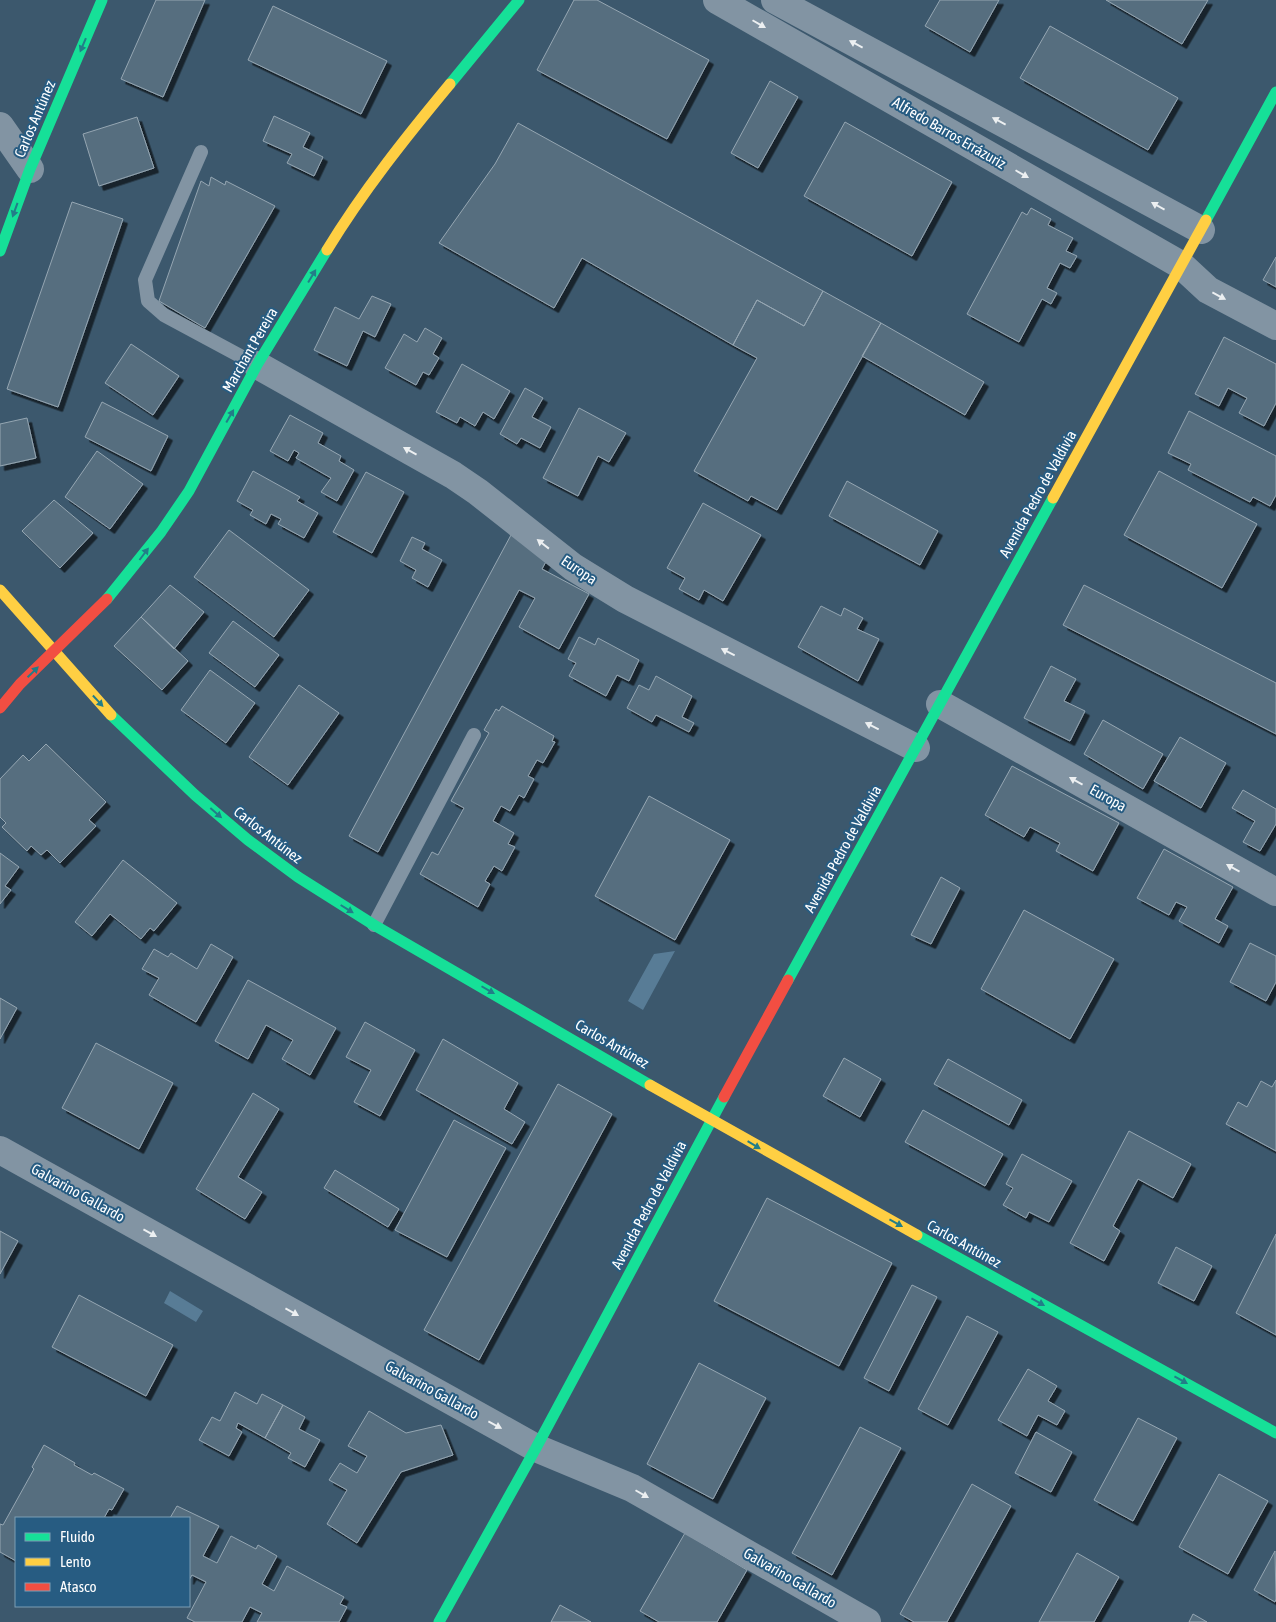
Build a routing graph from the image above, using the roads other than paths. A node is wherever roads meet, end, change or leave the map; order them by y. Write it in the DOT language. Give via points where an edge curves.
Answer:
graph roads {
  1 [pos="102,0"];
  2 [pos="519,0"];
  3 [pos="717,0"];
  4 [pos="774,0"];
  5 [pos="1276,92"];
  6 [pos="0,126"];
  7 [pos="202,152"];
  8 [pos="30,169"];
  9 [pos="1201,230"];
  10 [pos="0,251"];
  11 [pos="1181,265"];
  12 [pos="1276,326"];
  13 [pos="257,366"];
  14 [pos="0,590"];
  15 [pos="54,652"];
  16 [pos="940,704"];
  17 [pos="0,708"];
  18 [pos="474,735"];
  19 [pos="916,748"];
  20 [pos="1276,892"];
  21 [pos="374,925"];
  22 [pos="712,1120"];
  23 [pos="0,1150"];
  24 [pos="1276,1433"];
  25 [pos="536,1448"];
  26 [pos="439,1622"];
  27 [pos="868,1622"];
  1 -- 8 [label="street, Carlos Antúnez, one-way"];
  13 -- 2 [label="street, Marchant Pereira, one-way" via="354,206 396,149"];
  3 -- 11 [label="street, Alfredo Barros Errázuriz, one-way"];
  9 -- 4 [label="street, one-way"];
  5 -- 9 [label="street, Avenida Pedro de Valdivia"];
  6 -- 8 [label="street"];
  7 -- 13 [label="lane" via="145,280 148,302 164,315"];
  8 -- 10 [label="street, Carlos Antúnez, one-way"];
  9 -- 11 [label="street, Avenida Pedro de Valdivia"];
  11 -- 12 [label="street, Alfredo Barros Errázuriz, one-way" via="1208,290"];
  11 -- 16 [label="street, Avenida Pedro de Valdivia"];
  15 -- 13 [label="street, Marchant Pereira, one-way" via="108,598 160,532 189,491"];
  19 -- 13 [label="street, Europa, one-way" via="624,599 573,567 453,476"];
  14 -- 15 [label="street, Carlos Antúnez"];
  17 -- 15 [label="street, Marchant Pereira, one-way"];
  15 -- 21 [label="street, Carlos Antúnez, one-way" via="106,710 240,834 298,877"];
  16 -- 19 [label="street, Avenida Pedro de Valdivia"];
  20 -- 16 [label="street, Europa, one-way"];
  18 -- 21 [label="lane"];
  19 -- 22 [label="street, Avenida Pedro de Valdivia"];
  21 -- 22 [label="street, Carlos Antúnez, one-way"];
  22 -- 24 [label="street, Carlos Antúnez, one-way"];
  22 -- 25 [label="street, Avenida Pedro de Valdivia"];
  23 -- 25 [label="street, Galvarino Gallardo, one-way"];
  25 -- 26 [label="street, Avenida Pedro de Valdivia"];
  25 -- 27 [label="street, Galvarino Gallardo, one-way" via="632,1488"];
}
